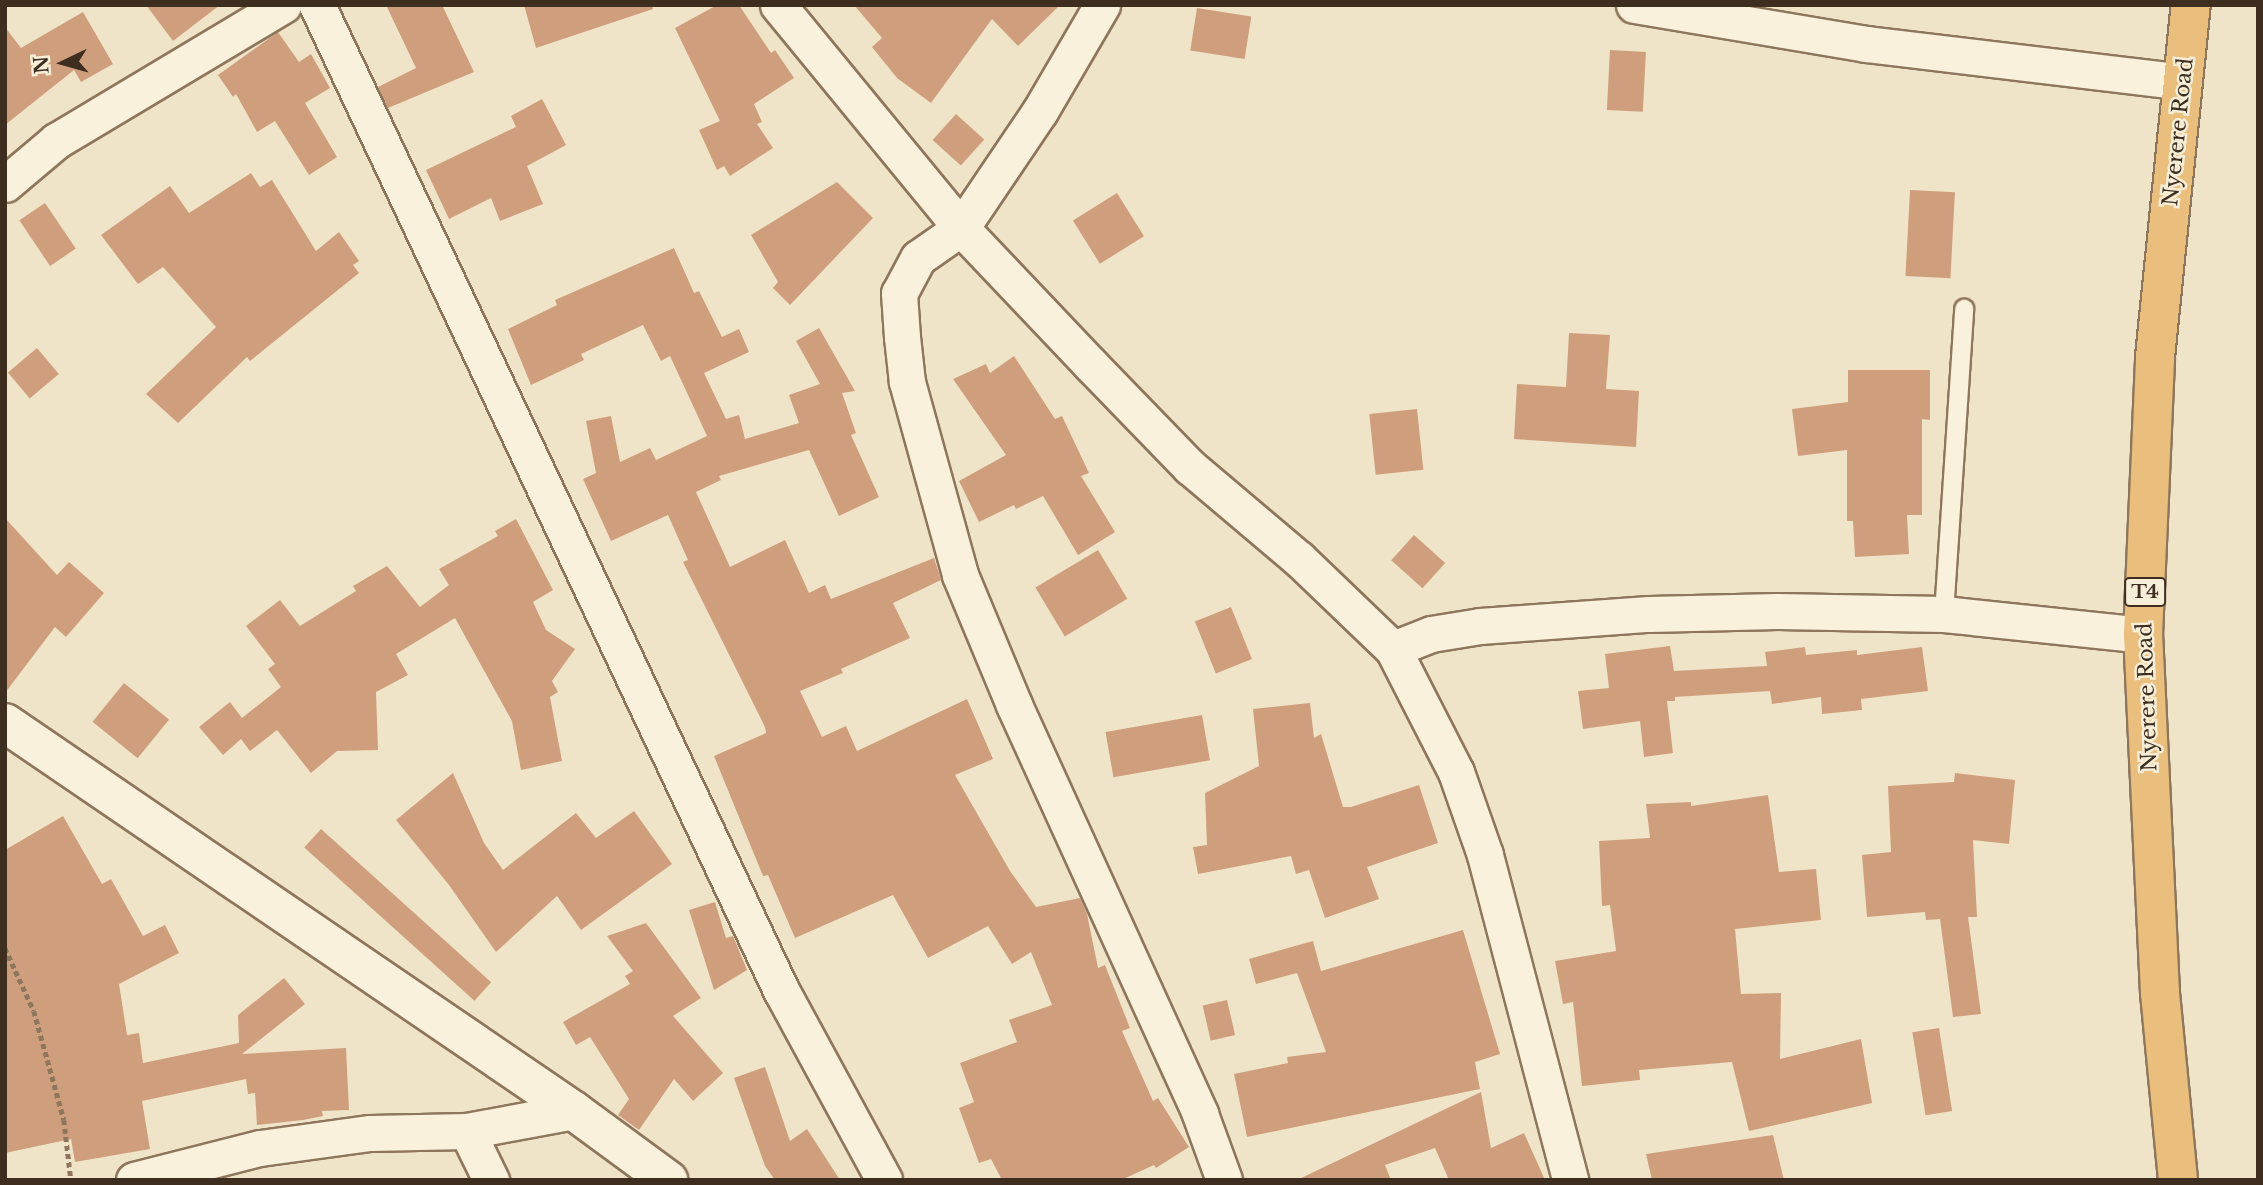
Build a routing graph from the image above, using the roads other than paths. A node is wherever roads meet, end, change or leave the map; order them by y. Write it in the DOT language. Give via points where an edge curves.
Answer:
graph roads {
  1 [pos="283,5"];
  2 [pos="317,5"];
  3 [pos="778,5"];
  4 [pos="1102,5"];
  5 [pos="1634,5"];
  6 [pos="2190,5"];
  7 [pos="2183,82"];
  8 [pos="5,184"];
  9 [pos="961,228"];
  10 [pos="1964,309"];
  11 [pos="1944,614"];
  12 [pos="2143,635"];
  13 [pos="1393,649"];
  14 [pos="5,723"];
  15 [pos="574,1111"];
  16 [pos="467,1130"];
  17 [pos="184,1173"];
  18 [pos="134,1180"];
  19 [pos="492,1180"];
  20 [pos="668,1180"];
  21 [pos="884,1180"];
  22 [pos="1224,1180"];
  23 [pos="1570,1180"];
  24 [pos="2178,1180"];
  1 -- 8 [label="street" via="56,141"];
  2 -- 21 [label="street" via="781,990"];
  3 -- 9 [label="street"];
  4 -- 9 [label="street" via="1040,111"];
  5 -- 7 [label="street" via="1866,44"];
  6 -- 7 [label="highway, Nyerere Road / T4"];
  7 -- 12 [label="highway, Nyerere Road / T4" via="2155,357"];
  9 -- 13 [label="street" via="1190,467 1299,559"];
  9 -- 22 [label="street" via="918,258 899,293 907,382 960,575 1014,705 1200,1114"];
  10 -- 11 [label="lane"];
  11 -- 12 [label="street"];
  11 -- 13 [label="street" via="1649,614 1480,626 1431,634"];
  12 -- 24 [label="highway, Nyerere Road / T4" via="2160,993"];
  13 -- 23 [label="street" via="1456,772 1485,855"];
  14 -- 15 [label="main road"];
  15 -- 16 [label="street"];
  15 -- 20 [label="main road"];
  16 -- 17 [label="street" via="338,1136 260,1147"];
  16 -- 19 [label="street"];
  17 -- 18 [label="street"];
}
